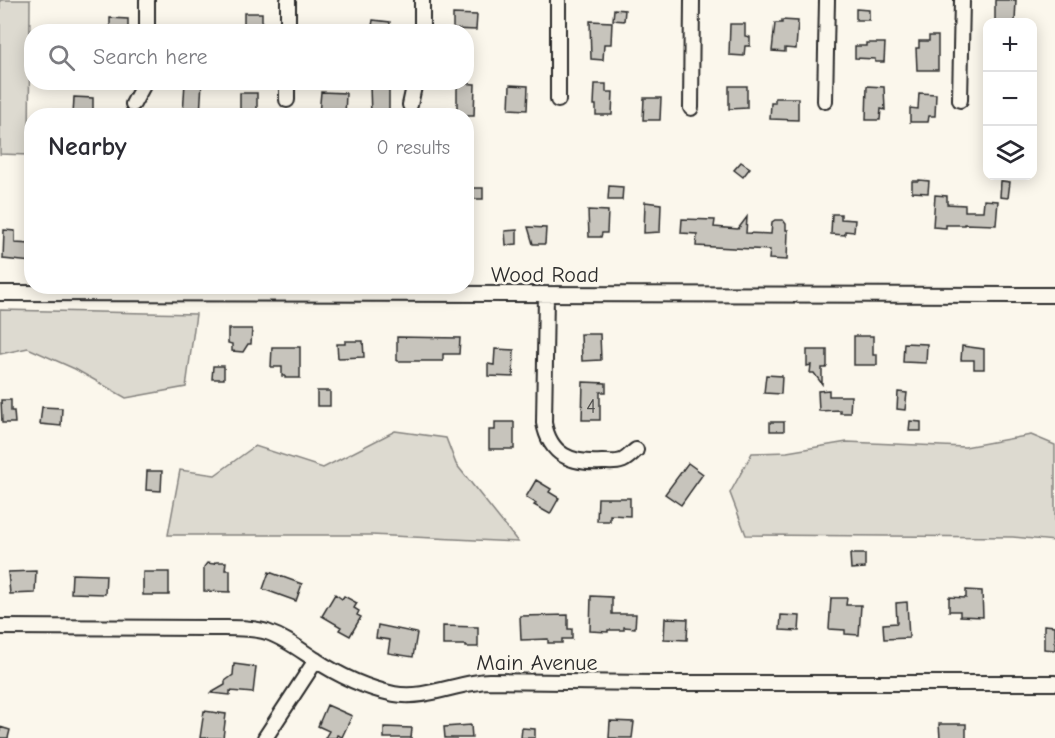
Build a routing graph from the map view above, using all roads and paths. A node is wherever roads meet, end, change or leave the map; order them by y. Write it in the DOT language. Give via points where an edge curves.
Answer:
graph roads {
  1 [pos="147,0"];
  2 [pos="288,0"];
  3 [pos="422,0"];
  4 [pos="558,0"];
  5 [pos="692,0"];
  6 [pos="826,0"];
  7 [pos="962,0"];
  8 [pos="147,24"];
  9 [pos="288,24"];
  10 [pos="422,24"];
  11 [pos="141,90"];
  12 [pos="287,90"];
  13 [pos="413,90"];
  14 [pos="287,100"];
  15 [pos="558,100"];
  16 [pos="960,100"];
  17 [pos="825,101"];
  18 [pos="133,104"];
  19 [pos="410,105"];
  20 [pos="691,108"];
  21 [pos="0,293"];
  22 [pos="24,293"];
  23 [pos="273,294"];
  24 [pos="546,295"];
  25 [pos="1055,295"];
  26 [pos="636,450"];
  27 [pos="0,627"];
  28 [pos="316,660"];
  29 [pos="1055,683"];
  30 [pos="265,738"];
  1 -- 8 [label="street"];
  2 -- 9 [label="street"];
  3 -- 10 [label="street"];
  4 -- 15 [label="street"];
  5 -- 20 [label="street"];
  6 -- 17 [label="street"];
  7 -- 16 [label="street"];
  11 -- 18 [label="street"];
  12 -- 14 [label="street"];
  13 -- 19 [label="street"];
  21 -- 22 [label="street, Wood Road"];
  23 -- 24 [label="street, Wood Road"];
  24 -- 25 [label="street, Wood Road"];
  24 -- 26 [label="street" via="544,423 554,448 562,456 588,463 622,461"];
  27 -- 28 [label="street, Main Avenue" via="241,628 286,640"];
  28 -- 29 [label="street, Main Avenue" via="364,684 397,694 489,681"];
  28 -- 30 [label="street"];
}
